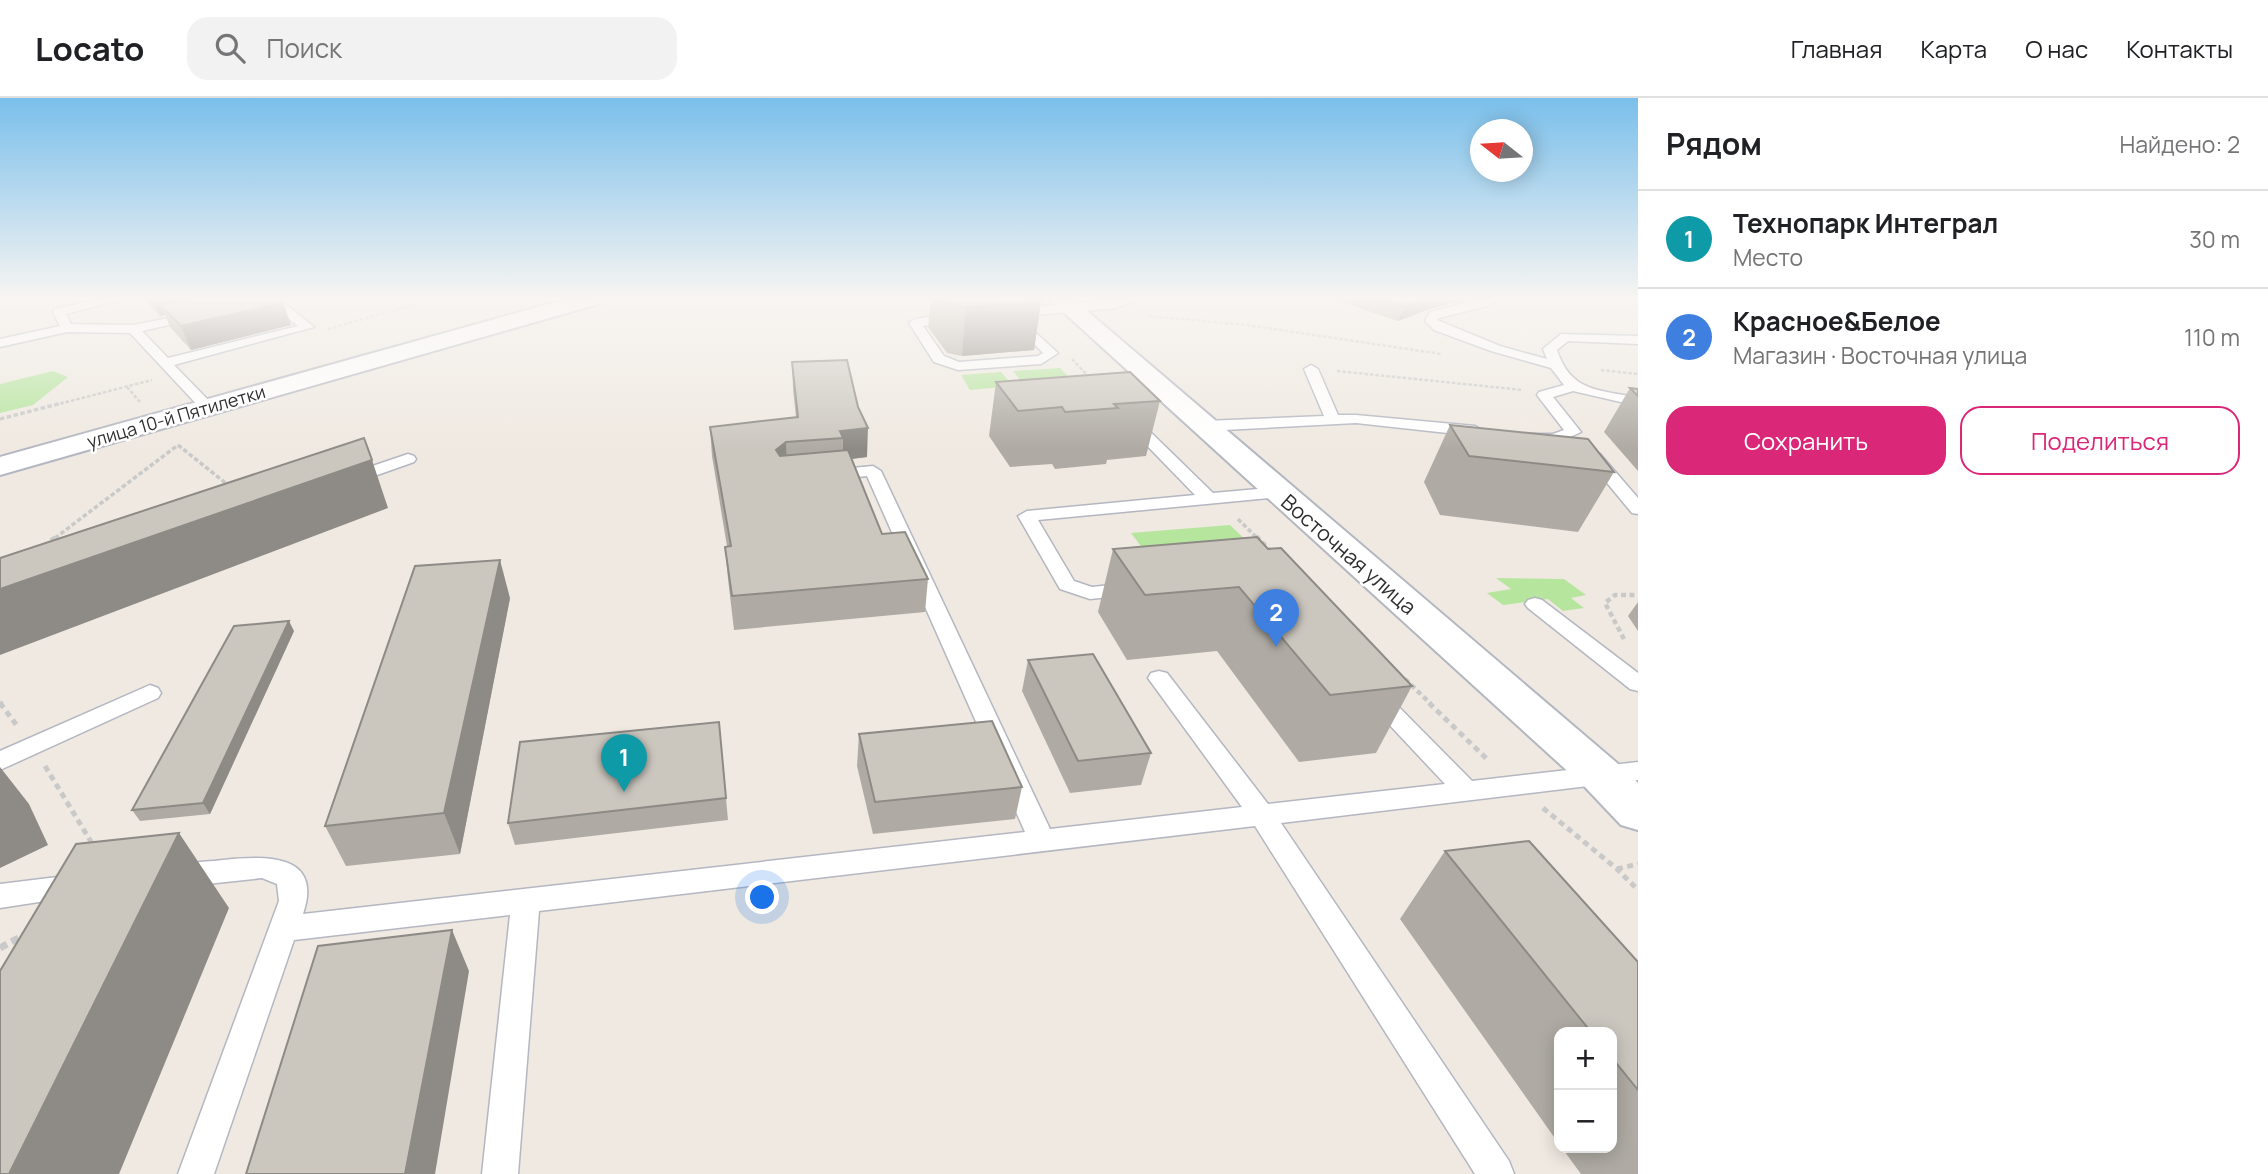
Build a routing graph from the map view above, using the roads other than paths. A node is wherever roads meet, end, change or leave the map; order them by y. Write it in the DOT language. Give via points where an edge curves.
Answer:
graph roads {
  1 [pos="151,348"];
  2 [pos="224,348"];
  3 [pos="416,348"];
  4 [pos="932,348"];
  5 [pos="1046,348"];
  6 [pos="1116,348"];
  7 [pos="1492,348"];
  8 [pos="1551,348"];
  9 [pos="165,363"];
  10 [pos="1555,365"];
  11 [pos="1311,369"];
  12 [pos="1573,387"];
  13 [pos="1638,402"];
  14 [pos="207,407"];
  15 [pos="1115,413"];
  16 [pos="1332,420"];
  17 [pos="1205,426"];
  18 [pos="1489,432"];
  19 [pos="1573,432"];
  20 [pos="1515,435"];
  21 [pos="408,459"];
  22 [pos="0,466"];
  23 [pos="811,477"];
  24 [pos="334,485"];
  25 [pos="1280,492"];
  26 [pos="1213,499"];
  27 [pos="1638,509"];
  28 [pos="1143,587"];
  29 [pos="1535,604"];
  30 [pos="1158,678"];
  31 [pos="1363,684"];
  32 [pos="1638,684"];
  33 [pos="150,693"];
  34 [pos="0,761"];
  35 [pos="1619,773"];
  36 [pos="1467,791"];
  37 [pos="1638,812"];
  38 [pos="1262,815"];
  39 [pos="1042,840"];
  40 [pos="151,879"];
  41 [pos="0,896"];
  42 [pos="526,900"];
  43 [pos="47,922"];
  44 [pos="283,929"];
  45 [pos="197,1174"];
  46 [pos="500,1174"];
  47 [pos="1496,1174"];
  1 -- 9 [label="lane"];
  2 -- 9 [label="lane"];
  3 -- 14 [label="street, улица 10-й Пятилетки"];
  4 -- 5 [label="lane" via="939,359 958,366 1041,360 1051,353"];
  6 -- 17 [label="street, Восточная улица"];
  7 -- 10 [label="lane"];
  8 -- 10 [label="lane"];
  9 -- 14 [label="lane"];
  10 -- 12 [label="lane"];
  11 -- 16 [label="lane"];
  12 -- 13 [label="lane"];
  12 -- 19 [label="lane" via="1544,396"];
  14 -- 22 [label="street, улица 10-й Пятилетки"];
  15 -- 26 [label="lane" via="1127,417"];
  16 -- 17 [label="lane"];
  16 -- 18 [label="lane"];
  17 -- 25 [label="street, Восточная улица"];
  19 -- 20 [label="lane" via="1555,439"];
  19 -- 27 [label="lane"];
  21 -- 24 [label="lane"];
  23 -- 39 [label="lane" via="873,471"];
  25 -- 26 [label="lane"];
  25 -- 35 [label="street, Восточная улица"];
  26 -- 28 [label="lane" via="1027,516 1067,585 1090,593"];
  29 -- 32 [label="lane"];
  30 -- 38 [label="lane"];
  31 -- 36 [label="lane"];
  33 -- 34 [label="lane"];
  35 -- 36 [label="lane"];
  35 -- 37 [label="street, Восточная улица"];
  36 -- 38 [label="lane"];
  38 -- 39 [label="lane"];
  38 -- 47 [label="lane"];
  39 -- 42 [label="lane"];
  40 -- 44 [label="lane" via="275,868 285,873 294,887"];
  41 -- 43 [label="lane" via="82,886"];
  42 -- 44 [label="lane"];
  42 -- 46 [label="lane"];
  44 -- 45 [label="lane"];
}
